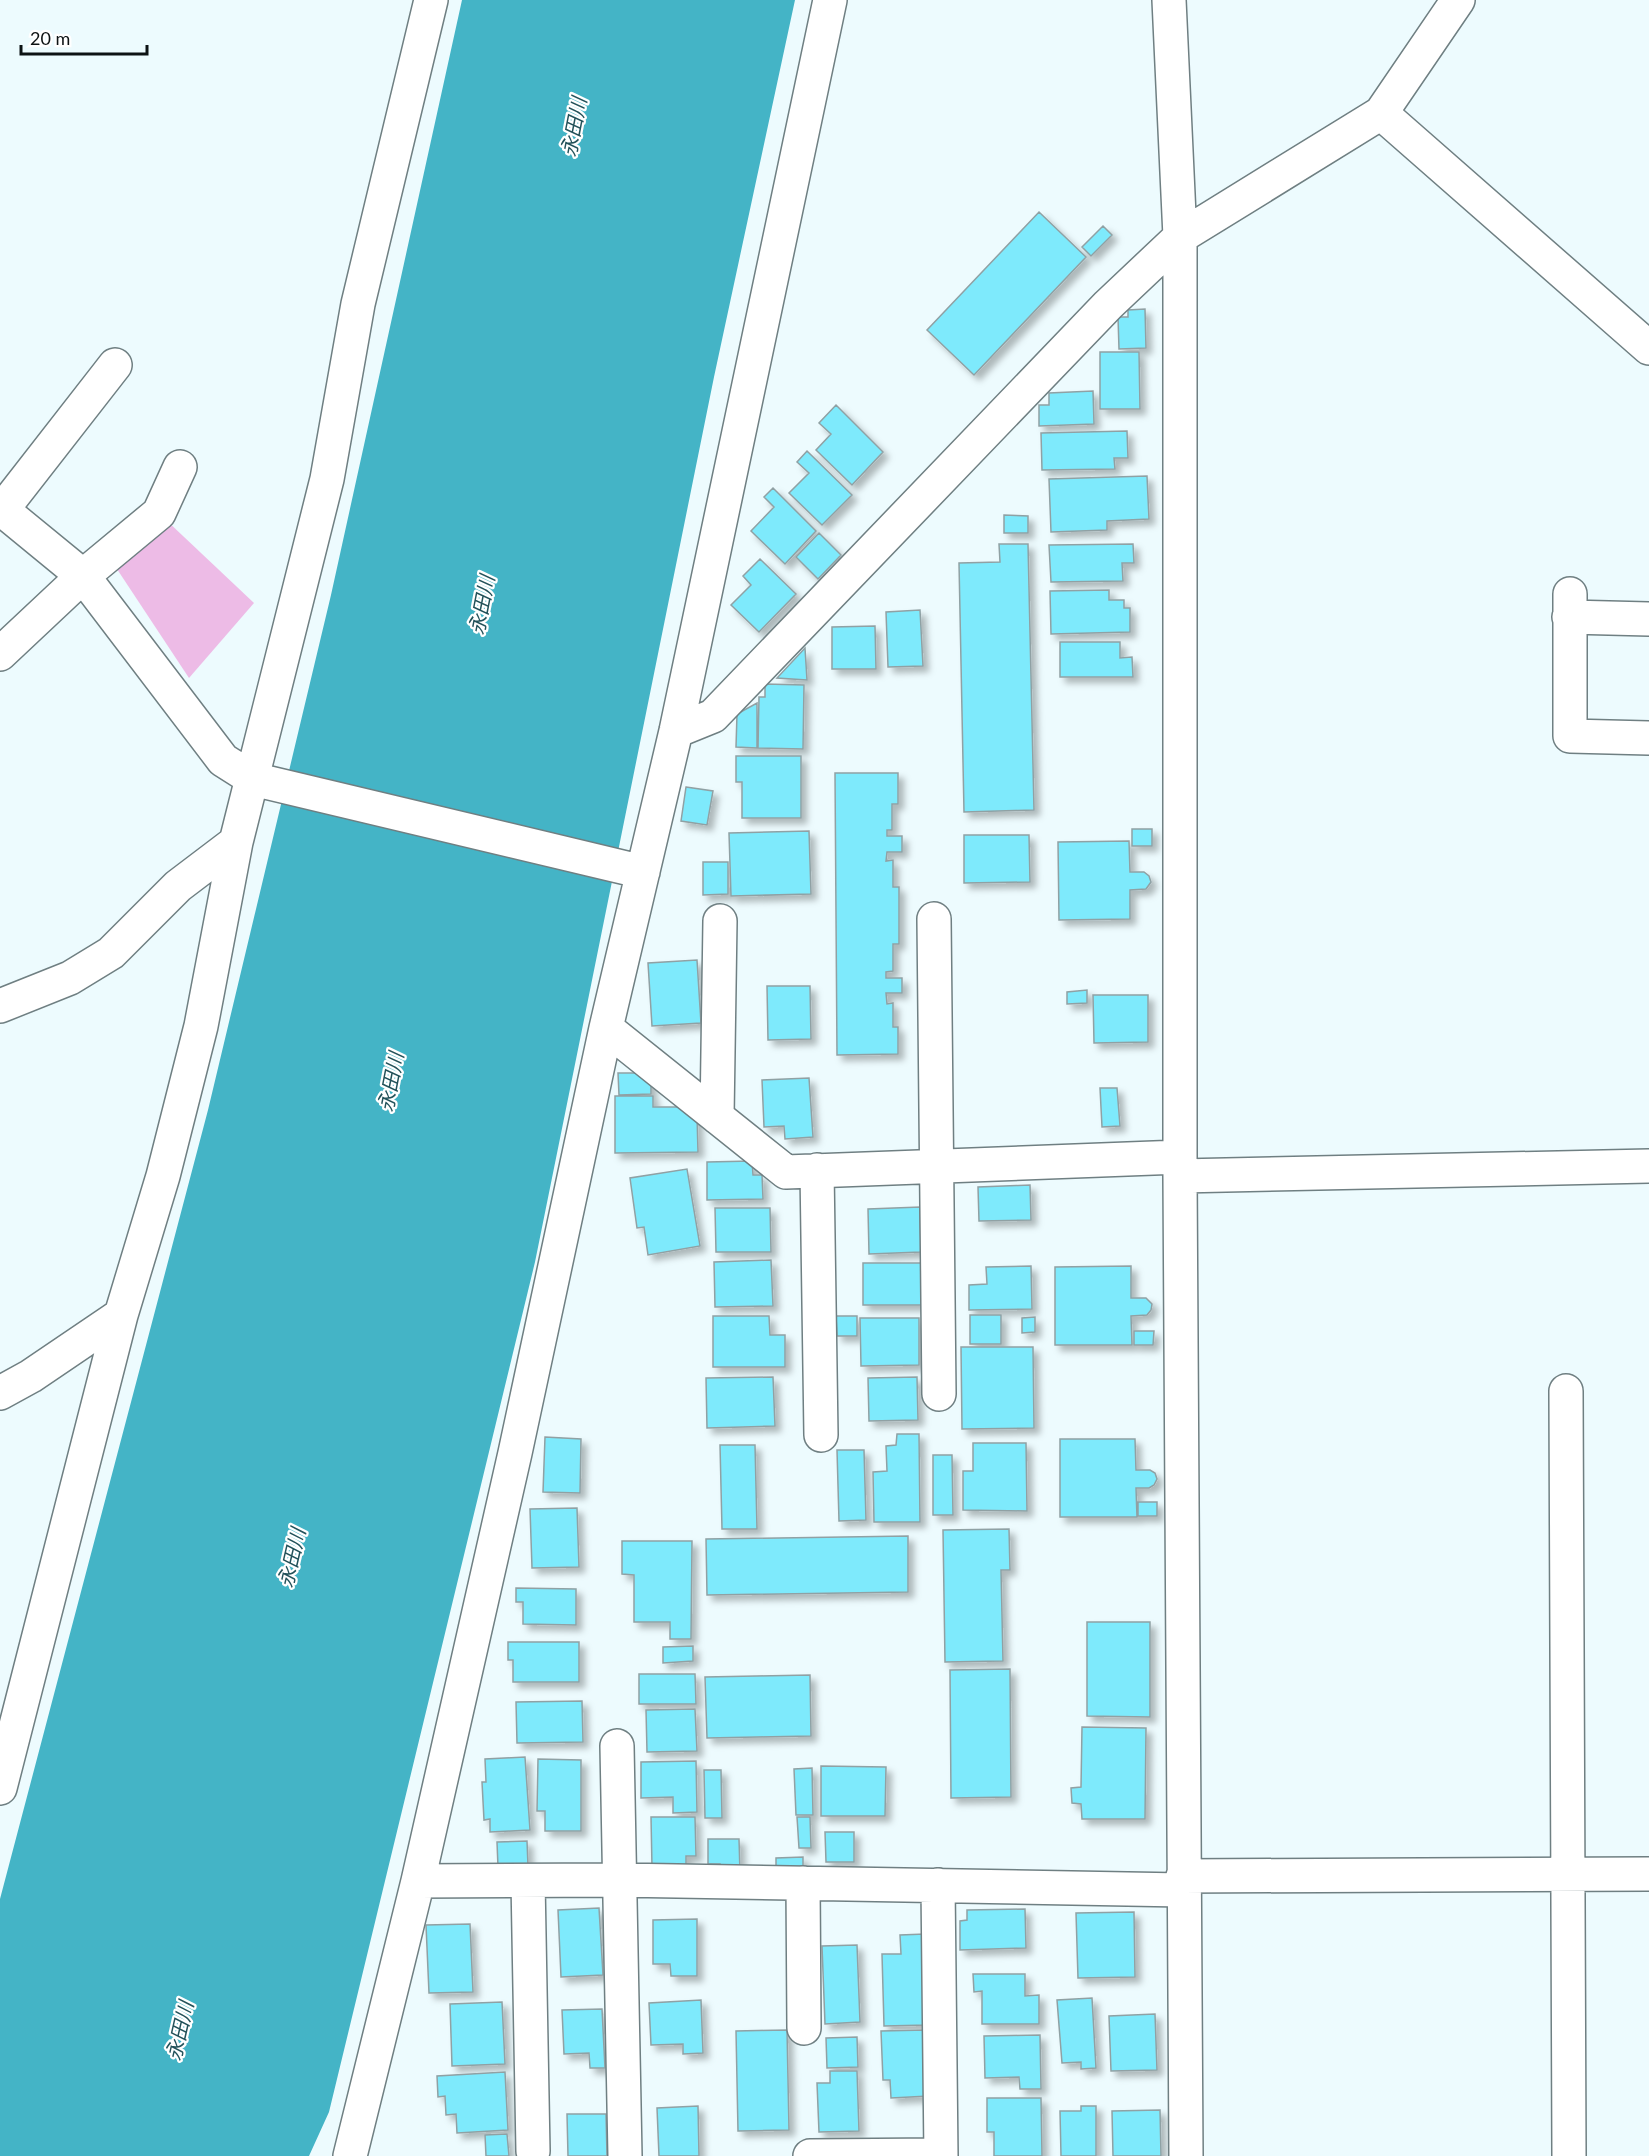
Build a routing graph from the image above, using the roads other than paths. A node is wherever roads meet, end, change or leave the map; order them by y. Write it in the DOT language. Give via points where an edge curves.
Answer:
graph roads {
  1 [pos="431,0"];
  2 [pos="830,0"];
  3 [pos="1169,0"];
  4 [pos="1458,0"];
  5 [pos="1381,113"];
  6 [pos="1180,237"];
  7 [pos="1649,348"];
  8 [pos="115,365"];
  9 [pos="180,467"];
  10 [pos="1,509"];
  11 [pos="83,576"];
  12 [pos="1649,619"];
  13 [pos="0,654"];
  14 [pos="676,731"];
  15 [pos="1649,738"];
  16 [pos="260,781"];
  17 [pos="236,842"];
  18 [pos="637,870"];
  19 [pos="934,919"];
  20 [pos="720,921"];
  21 [pos="0,1006"];
  22 [pos="606,1029"];
  23 [pos="717,1117"];
  24 [pos="937,1166"];
  25 [pos="1649,1166"];
  26 [pos="1180,1167"];
  27 [pos="817,1170"];
  28 [pos="121,1315"];
  29 [pos="1566,1391"];
  30 [pos="0,1393"];
  31 [pos="939,1394"];
  32 [pos="821,1436"];
  33 [pos="617,1746"];
  34 [pos="0,1788"];
  35 [pos="1649,1874"];
  36 [pos="1567,1875"];
  37 [pos="619,1880"];
  38 [pos="418,1881"];
  39 [pos="528,1881"];
  40 [pos="803,1883"];
  41 [pos="1183,1883"];
  42 [pos="938,1885"];
  43 [pos="804,2028"];
  44 [pos="533,2151"];
  45 [pos="941,2155"];
  46 [pos="350,2156"];
  47 [pos="625,2156"];
  48 [pos="810,2156"];
  49 [pos="1186,2156"];
  50 [pos="1569,2156"];
  1 -- 16 [label="street" via="358,304 327,479"];
  2 -- 14 [label="street"];
  3 -- 6 [label="street"];
  4 -- 5 [label="street"];
  5 -- 6 [label="street"];
  5 -- 7 [label="street"];
  6 -- 14 [label="street" via="1108,305 713,716"];
  6 -- 26 [label="street"];
  8 -- 10 [label="street"];
  9 -- 11 [label="street" via="159,513"];
  10 -- 11 [label="street"];
  11 -- 13 [label="street"];
  11 -- 16 [label="street" via="223,760"];
  12 -- 15 [label="street" via="1570,605 1570,736"];
  14 -- 18 [label="street"];
  16 -- 17 [label="street"];
  16 -- 18 [label="street"];
  17 -- 21 [label="street" via="178,886 111,953 70,978"];
  17 -- 28 [label="street" via="198,1037 163,1176"];
  18 -- 22 [label="street"];
  19 -- 24 [label="street"];
  20 -- 23 [label="street"];
  22 -- 23 [label="street"];
  22 -- 38 [label="street"];
  23 -- 27 [label="street" via="786,1172"];
  24 -- 26 [label="street"];
  24 -- 27 [label="street"];
  24 -- 31 [label="street"];
  25 -- 26 [label="street"];
  26 -- 41 [label="street"];
  27 -- 32 [label="street"];
  28 -- 30 [label="street"];
  28 -- 34 [label="street"];
  29 -- 36 [label="street"];
  33 -- 37 [label="street"];
  35 -- 36 [label="street"];
  36 -- 41 [label="street"];
  36 -- 50 [label="street"];
  37 -- 39 [label="street"];
  37 -- 40 [label="street"];
  37 -- 47 [label="street"];
  38 -- 39 [label="street"];
  38 -- 46 [label="street"];
  39 -- 44 [label="street"];
  40 -- 42 [label="street"];
  40 -- 43 [label="street"];
  41 -- 42 [label="street"];
  41 -- 49 [label="street"];
  42 -- 45 [label="street"];
  45 -- 48 [label="street"];
}
